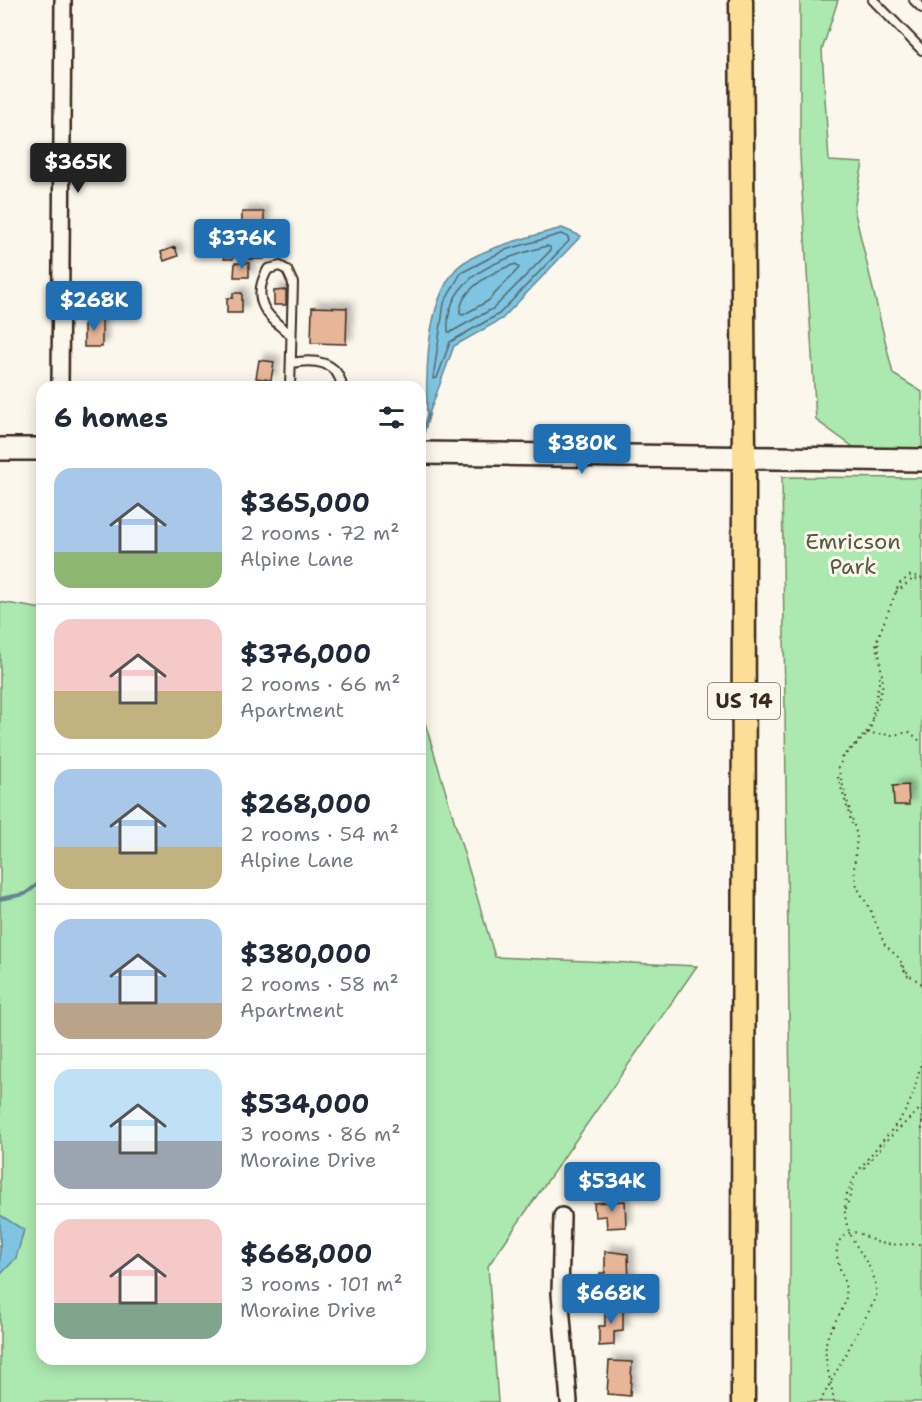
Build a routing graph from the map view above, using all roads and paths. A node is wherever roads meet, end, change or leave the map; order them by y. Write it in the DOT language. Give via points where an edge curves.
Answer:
graph roads {
  1 [pos="63,0"];
  2 [pos="741,0"];
  3 [pos="873,0"];
  4 [pos="914,0"];
  5 [pos="922,8"];
  6 [pos="922,50"];
  7 [pos="291,334"];
  8 [pos="291,363"];
  9 [pos="60,381"];
  10 [pos="290,381"];
  11 [pos="341,381"];
  12 [pos="0,449"];
  13 [pos="36,449"];
  14 [pos="426,453"];
  15 [pos="744,458"];
  16 [pos="922,460"];
  17 [pos="922,579"];
  18 [pos="867,733"];
  19 [pos="922,743"];
  20 [pos="922,985"];
  21 [pos="922,1060"];
  22 [pos="922,1108"];
  23 [pos="922,1132"];
  24 [pos="562,1216"];
  25 [pos="848,1233"];
  26 [pos="922,1244"];
  27 [pos="831,1380"];
  28 [pos="569,1402"];
  29 [pos="743,1402"];
  30 [pos="820,1402"];
  31 [pos="834,1402"];
  1 -- 9 [label="street"];
  2 -- 15 [label="main road, US 14"];
  3 -- 6 [label="lane"];
  4 -- 5 [label="lane"];
  7 -- 7 [label="lane" via="292,283 287,270 280,266 268,269 262,280 262,308"];
  7 -- 8 [label="lane"];
  8 -- 10 [label="lane"];
  8 -- 11 [label="lane" via="328,363"];
  12 -- 13 [label="street"];
  14 -- 15 [label="street"];
  15 -- 16 [label="street"];
  15 -- 29 [label="main road, US 14"];
  17 -- 18 [label="path" via="901,586 892,597 877,636 881,684"];
  18 -- 19 [label="path" via="910,732"];
  18 -- 20 [label="path" via="842,755 837,768 856,837 855,887 884,946 907,975"];
  21 -- 25 [label="path" via="905,1112 847,1192 844,1206"];
  22 -- 23 [label="path"];
  22 -- 25 [label="path" via="875,1153 855,1181 846,1211"];
  24 -- 28 [label="street" via="560,1293"];
  25 -- 26 [label="path" via="857,1232 890,1245"];
  25 -- 27 [label="path" via="837,1251 847,1296 826,1341"];
  25 -- 27 [label="path" via="878,1286 876,1298"];
  27 -- 30 [label="path"];
  27 -- 31 [label="path"];
}
